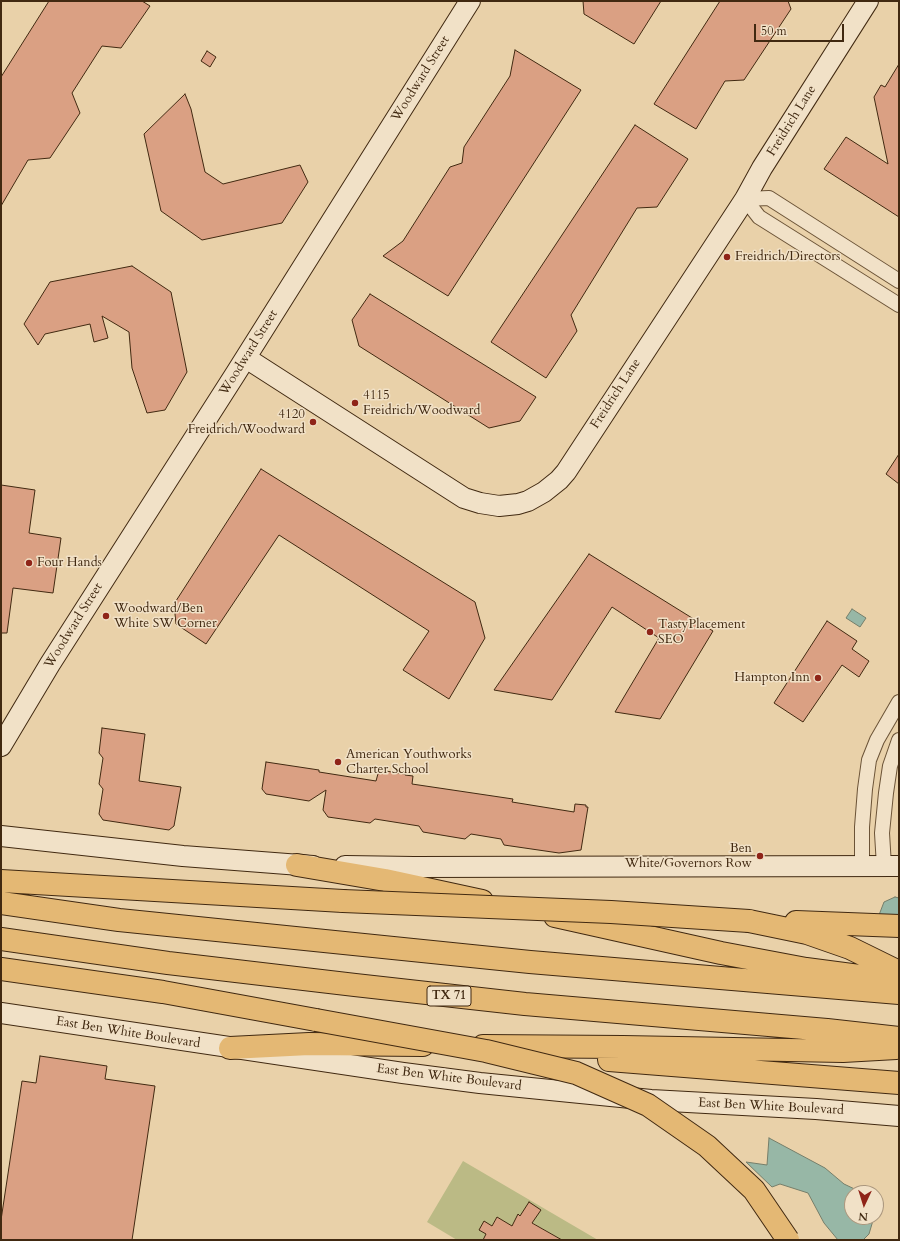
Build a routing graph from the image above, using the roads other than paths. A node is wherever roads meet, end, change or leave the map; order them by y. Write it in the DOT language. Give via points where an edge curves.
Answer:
graph roads {
  1 [pos="470,1"];
  2 [pos="868,1"];
  3 [pos="745,199"];
  4 [pos="899,281"];
  5 [pos="899,305"];
  6 [pos="246,358"];
  7 [pos="899,702"];
  8 [pos="899,740"];
  9 [pos="1,746"];
  10 [pos="1,836"];
  11 [pos="297,865"];
  12 [pos="862,866"];
  13 [pos="891,866"];
  14 [pos="1,881"];
  15 [pos="1,903"];
  16 [pos="750,921"];
  17 [pos="899,926"];
  18 [pos="1,939"];
  19 [pos="1,969"];
  20 [pos="899,972"];
  21 [pos="899,981"];
  22 [pos="899,993"];
  23 [pos="1,1013"];
  24 [pos="899,1038"];
  25 [pos="230,1048"];
  26 [pos="899,1048"];
  27 [pos="486,1051"];
  28 [pos="899,1083"];
  29 [pos="899,1116"];
  30 [pos="788,1240"];
  1 -- 6 [label="street, Woodward Street"];
  2 -- 3 [label="street, Freidrich Lane"];
  3 -- 4 [label="street" via="769,198"];
  3 -- 5 [label="street" via="758,217"];
  3 -- 6 [label="street, Freidrich Lane" via="566,472 552,487 528,501 499,506 480,504 464,498"];
  6 -- 9 [label="street, Woodward Street" via="50,664"];
  7 -- 12 [label="street" via="877,740 869,760 862,827"];
  8 -- 13 [label="street" via="890,766 882,833"];
  10 -- 11 [label="street" via="183,856"];
  11 -- 12 [label="street"];
  11 -- 21 [label="highway" via="399,883 721,953 806,969"];
  12 -- 13 [label="street"];
  14 -- 16 [label="highway, bridge"];
  15 -- 22 [label="highway" via="119,920 530,962"];
  16 -- 17 [label="highway"];
  16 -- 20 [label="highway" via="807,933 850,948"];
  18 -- 24 [label="highway, TX 71" via="168,963 525,1004"];
  19 -- 27 [label="highway, bridge" via="163,992"];
  23 -- 25 [label="street, East Ben White Boulevard"];
  25 -- 26 [label="highway" via="310,1044 843,1051"];
  25 -- 29 [label="street, East Ben White Boulevard" via="442,1078 651,1100"];
  27 -- 28 [label="highway, bridge"];
  27 -- 30 [label="highway, bridge" via="576,1073 648,1105 707,1146 754,1190"];
}
